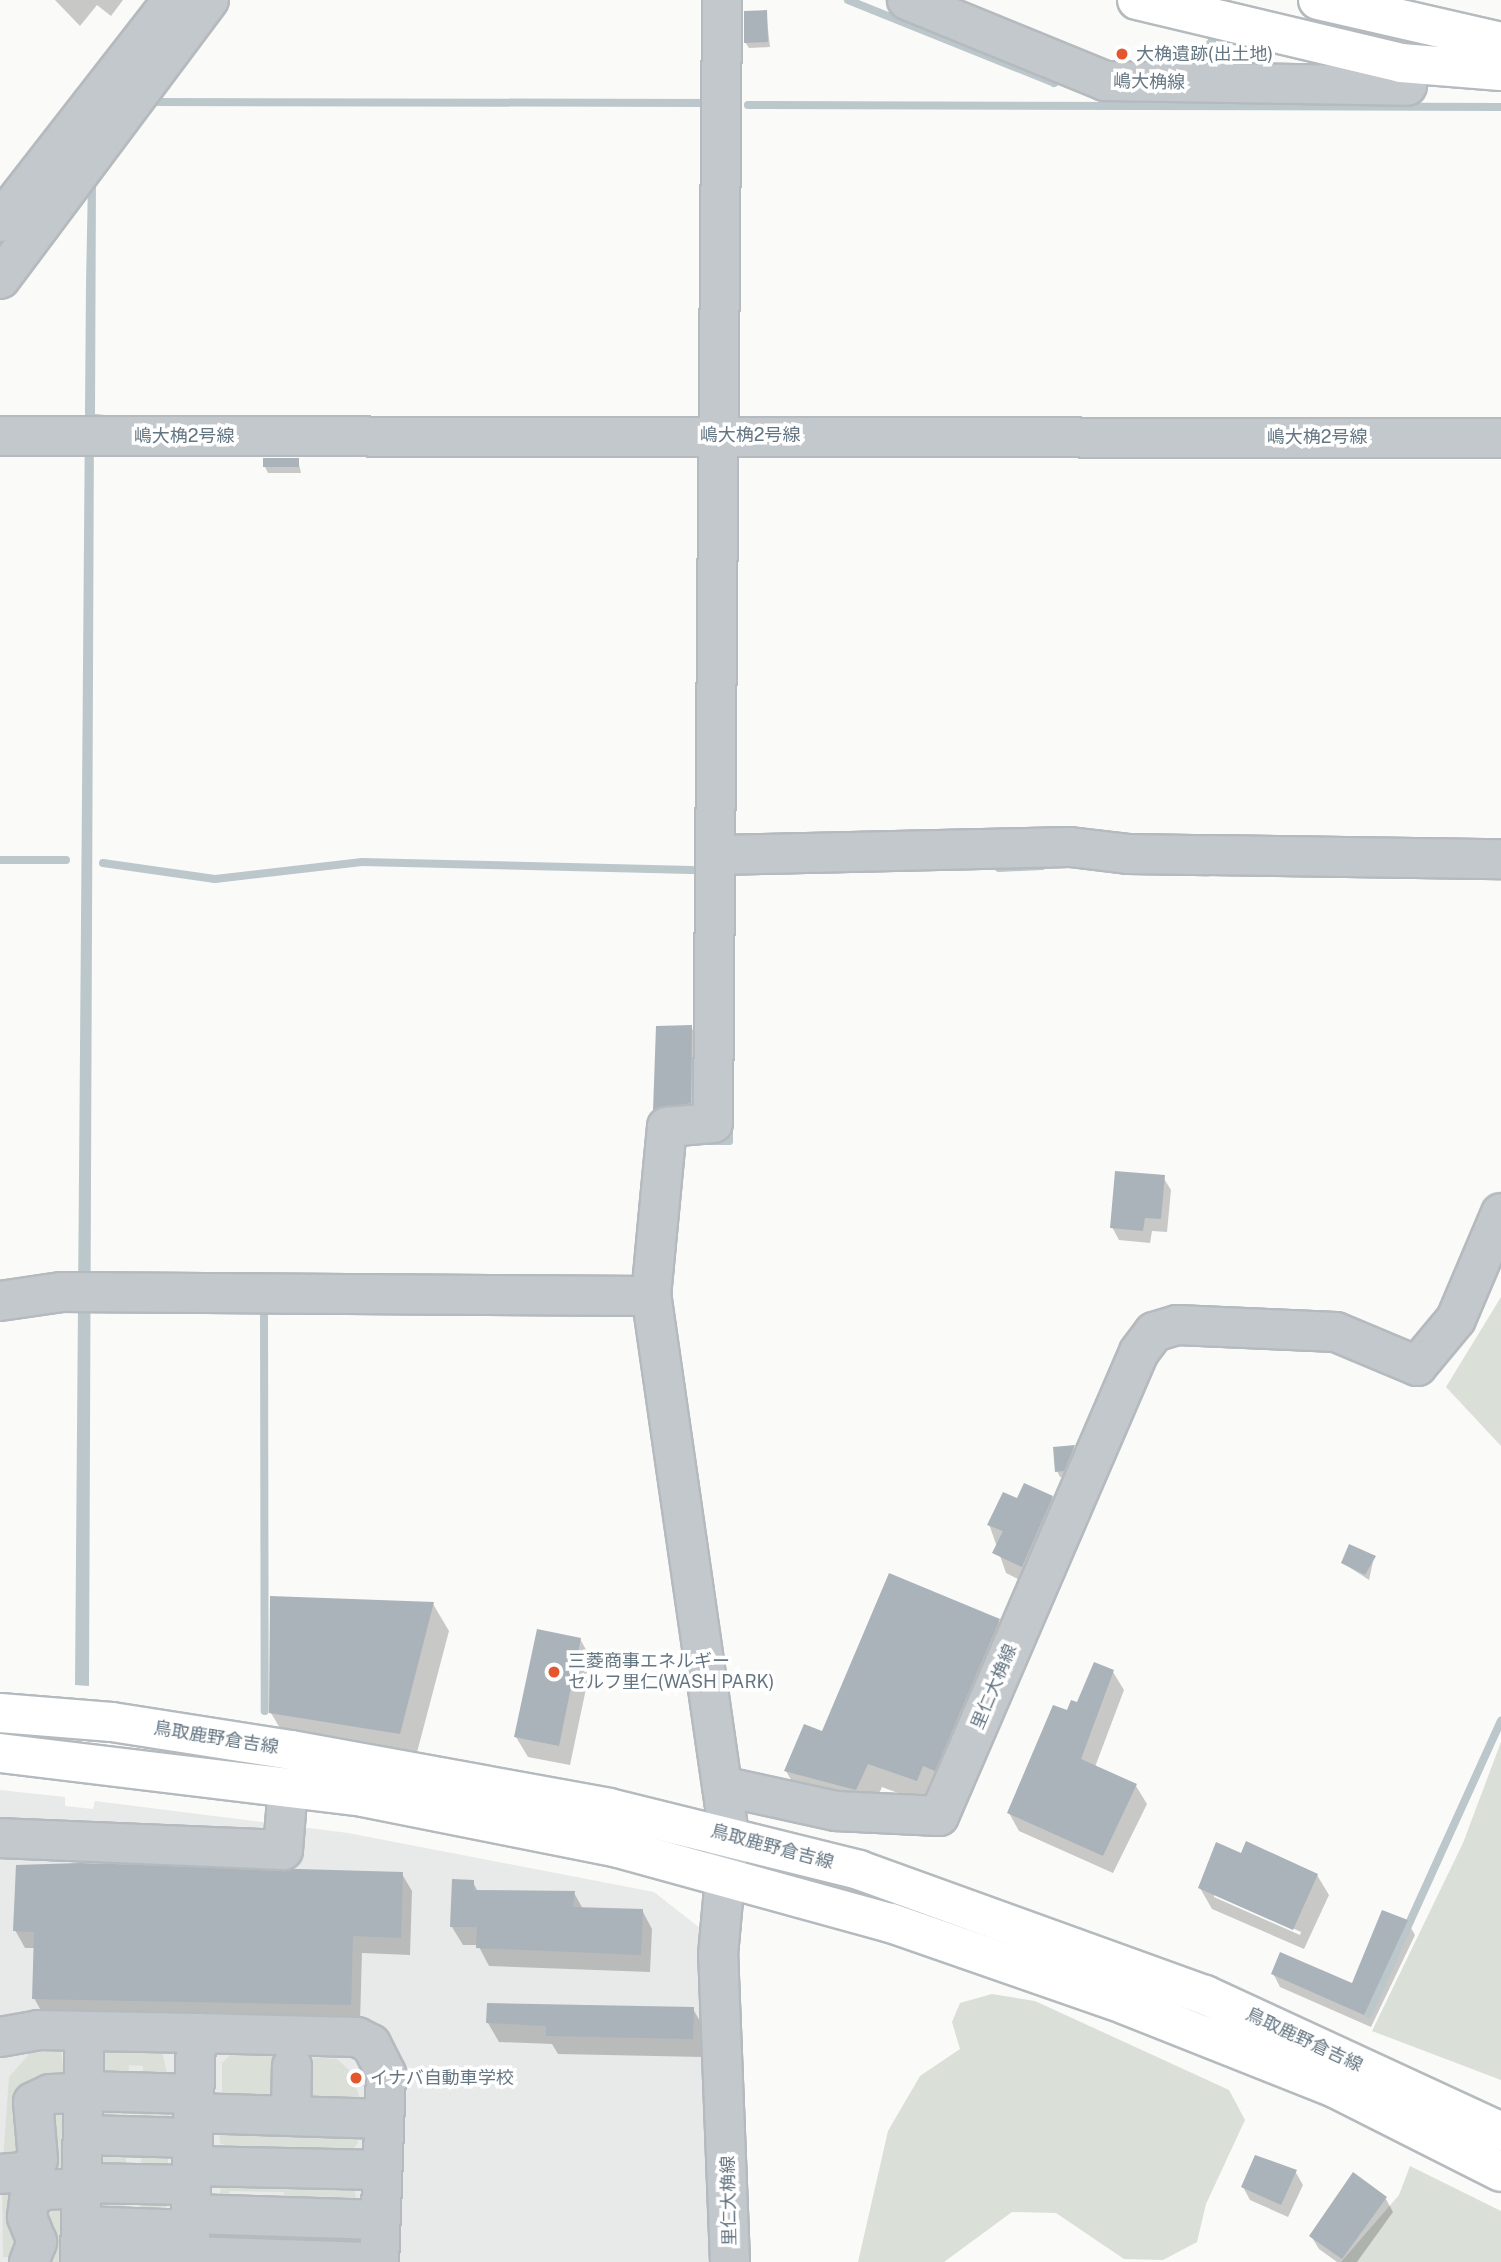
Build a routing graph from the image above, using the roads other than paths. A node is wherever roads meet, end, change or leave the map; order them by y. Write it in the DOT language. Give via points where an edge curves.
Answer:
graph roads {
  1 [pos="173,0"];
  2 [pos="209,0"];
  3 [pos="722,0"];
  4 [pos="906,0"];
  5 [pos="1137,0"];
  6 [pos="1248,0"];
  7 [pos="1318,0"];
  8 [pos="1357,0"];
  9 [pos="1454,31"];
  10 [pos="1501,42"];
  11 [pos="1501,61"];
  12 [pos="1501,71"];
  13 [pos="1407,86"];
  14 [pos="0,222"];
  15 [pos="0,279"];
  16 [pos="719,435"];
  17 [pos="0,436"];
  18 [pos="1501,438"];
  19 [pos="718,855"];
  20 [pos="1501,859"];
  21 [pos="1501,1213"];
  22 [pos="652,1296"];
  23 [pos="0,1301"];
  24 [pos="0,1713"];
  25 [pos="0,1753"];
  26 [pos="722,1786"];
  27 [pos="288,1787"];
  28 [pos="729,1835"];
  29 [pos="0,1838"];
  30 [pos="729,1879"];
  31 [pos="85,2031"];
  32 [pos="196,2033"];
  33 [pos="0,2037"];
  34 [pos="292,2066"];
  35 [pos="84,2092"];
  36 [pos="291,2116"];
  37 [pos="384,2119"];
  38 [pos="1501,2133"];
  39 [pos="83,2135"];
  40 [pos="382,2170"];
  41 [pos="133,2172"];
  42 [pos="1501,2172"];
  43 [pos="0,2174"];
  44 [pos="82,2185"];
  45 [pos="189,2192"];
  46 [pos="380,2220"];
  47 [pos="80,2249"];
  48 [pos="289,2261"];
  49 [pos="29,2262"];
  50 [pos="369,2262"];
  51 [pos="379,2262"];
  52 [pos="730,2262"];
  1 -- 14 [label="street"];
  2 -- 15 [label="street"];
  3 -- 16 [label="street"];
  4 -- 13 [label="street, 嶋大桷線" via="1105,81"];
  5 -- 12 [label="main road" via="1401,63"];
  6 -- 11 [label="main road"];
  7 -- 9 [label="main road"];
  8 -- 9 [label="main road"];
  9 -- 10 [label="main road"];
  16 -- 17 [label="street, 嶋大桷2号線"];
  16 -- 18 [label="street, 嶋大桷2号線"];
  16 -- 19 [label="street"];
  19 -- 20 [label="street" via="1070,847 1129,854"];
  19 -- 22 [label="street" via="713,1123 667,1127"];
  21 -- 26 [label="street, 里仁大桷線" via="1456,1319 1417,1366 1336,1332 1177,1325 1154,1332 1139,1352 939,1816 836,1811"];
  22 -- 23 [label="street" via="62,1292"];
  22 -- 26 [label="street"];
  24 -- 28 [label="main road, 鳥取鹿野倉吉線" via="112,1721 291,1750"];
  25 -- 27 [label="main road, 鳥取鹿野倉吉線"];
  26 -- 28 [label="street, 里仁大桷線"];
  27 -- 29 [label="street" via="283,1850"];
  27 -- 30 [label="main road, 鳥取鹿野倉吉線" via="618,1849"];
  28 -- 30 [label="street, 里仁大桷線"];
  28 -- 38 [label="main road, 鳥取鹿野倉吉線" via="884,1879 1205,1994"];
  30 -- 42 [label="main road, 鳥取鹿野倉吉線" via="891,1923 1126,2005 1335,2088"];
  30 -- 52 [label="street, 里仁大桷線" via="718,1955"];
  31 -- 32 [label="street"];
  31 -- 33 [label="street"];
  31 -- 35 [label="street"];
  32 -- 37 [label="street" via="357,2037 382,2056"];
  32 -- 45 [label="street"];
  34 -- 36 [label="street"];
  35 -- 39 [label="street"];
  35 -- 41 [label="street"];
  35 -- 43 [label="street" via="50,2094 33,2102 38,2160 24,2172"];
  36 -- 37 [label="street"];
  36 -- 45 [label="street"];
  37 -- 40 [label="street"];
  39 -- 41 [label="street"];
  39 -- 44 [label="street"];
  40 -- 45 [label="street"];
  40 -- 46 [label="street"];
  41 -- 44 [label="street"];
  41 -- 45 [label="street"];
  41 -- 45 [label="street"];
  41 -- 47 [label="street"];
  44 -- 47 [label="street"];
  44 -- 49 [label="street" via="43,2190 29,2200 27,2217 37,2242"];
  45 -- 46 [label="street"];
  45 -- 48 [label="street"];
  46 -- 51 [label="street"];
  48 -- 50 [label="street"];
}
